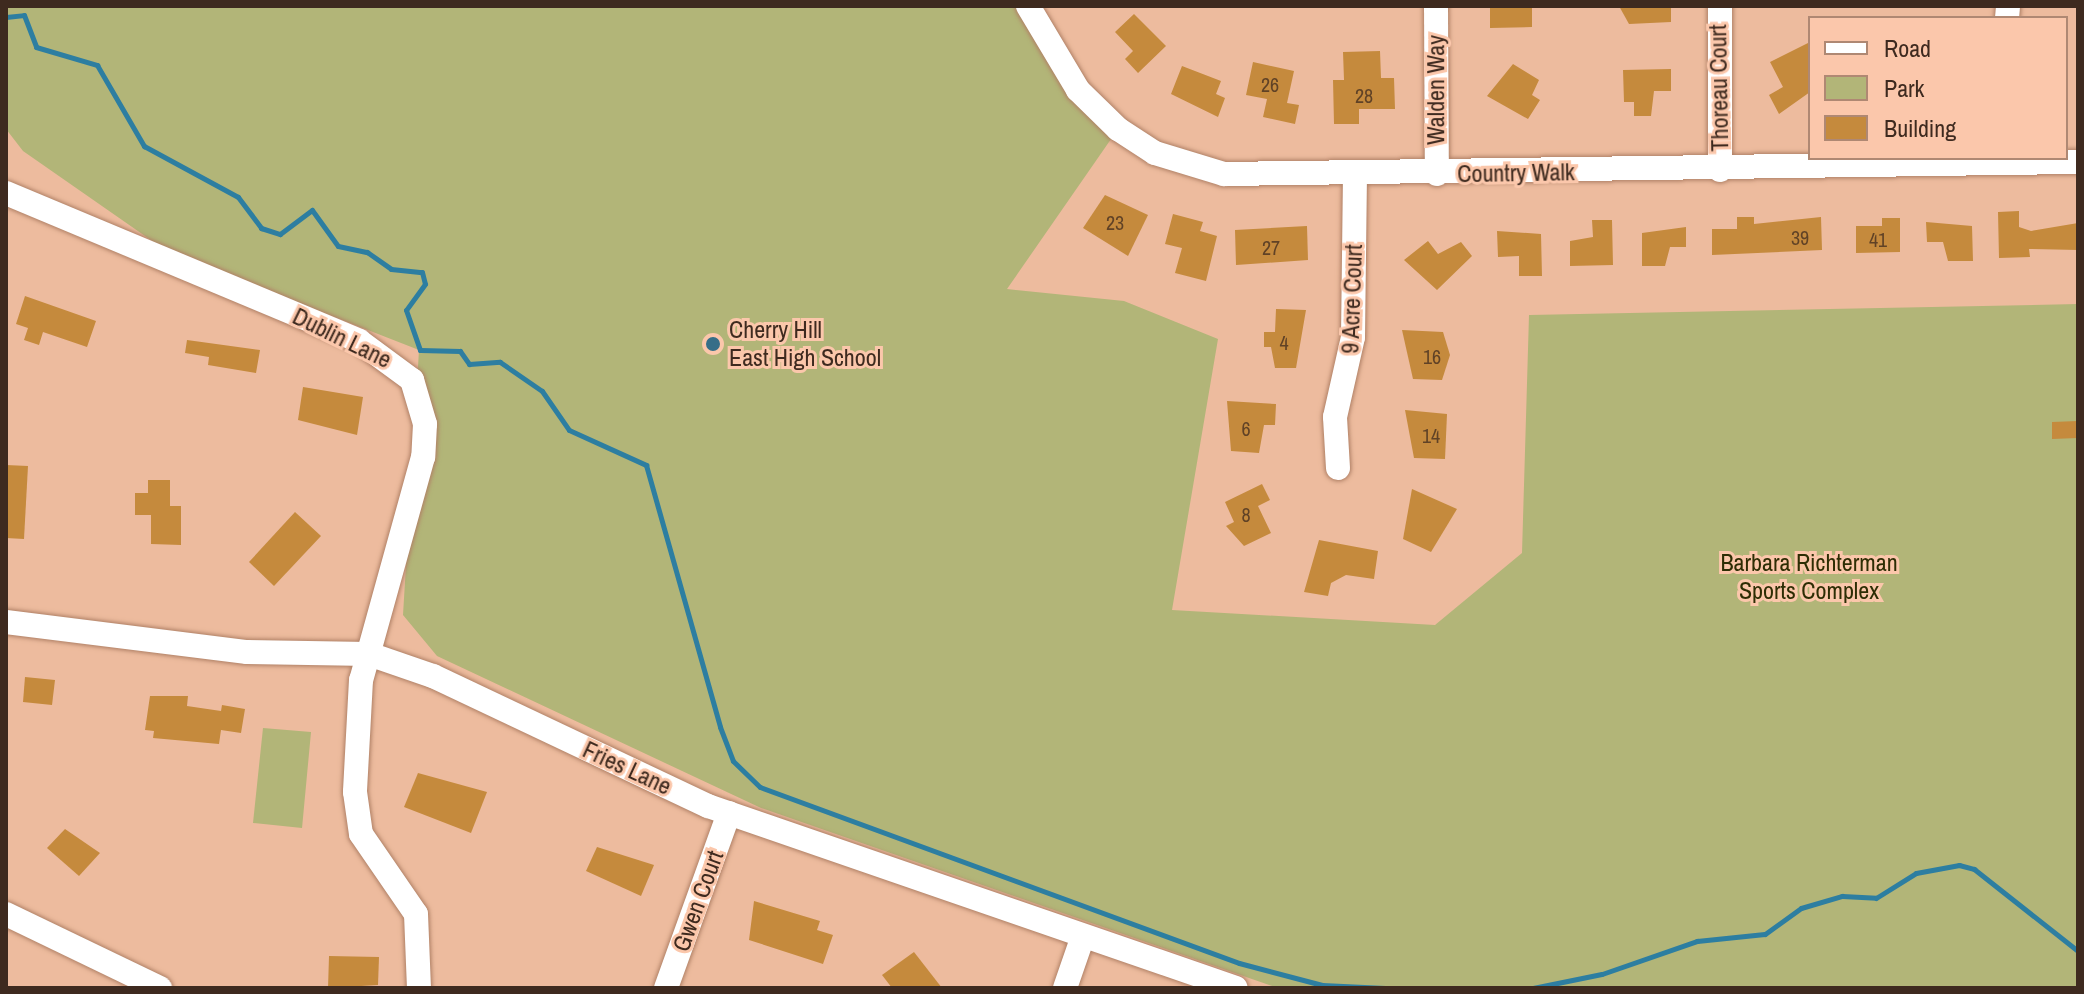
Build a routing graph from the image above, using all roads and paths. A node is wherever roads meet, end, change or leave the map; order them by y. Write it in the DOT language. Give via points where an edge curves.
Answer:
graph roads {
  1 [pos="1028,6"];
  2 [pos="1436,6"];
  3 [pos="1720,6"];
  4 [pos="1995,162"];
  5 [pos="2078,162"];
  6 [pos="1720,170"];
  7 [pos="1437,174"];
  8 [pos="1355,176"];
  9 [pos="6,193"];
  10 [pos="1338,468"];
  11 [pos="6,622"];
  12 [pos="369,654"];
  13 [pos="729,813"];
  14 [pos="6,914"];
  15 [pos="1083,936"];
  16 [pos="160,988"];
  17 [pos="419,988"];
  18 [pos="666,988"];
  19 [pos="1065,988"];
  20 [pos="1236,988"];
  1 -- 8 [label="street, Country Walk" via="1078,90 1155,153 1224,174"];
  2 -- 7 [label="street, Walden Way"];
  3 -- 6 [label="street, Thoreau Court"];
  4 -- 5 [label="street, Country Walk"];
  4 -- 6 [label="street, Country Walk"];
  6 -- 7 [label="street, Country Walk"];
  7 -- 8 [label="street, Country Walk"];
  8 -- 10 [label="street, 9 Acre Court" via="1353,337 1335,417"];
  9 -- 12 [label="street, Dublin Lane" via="359,341 412,380 425,424 423,457"];
  11 -- 12 [label="street, Fries Lane" via="247,652"];
  12 -- 13 [label="street, Fries Lane" via="433,676"];
  12 -- 17 [label="street, Dublin Lane" via="358,708 361,834 416,914"];
  13 -- 15 [label="street, Fries Lane"];
  13 -- 18 [label="street, Gwen Court"];
  14 -- 16 [label="street"];
  15 -- 19 [label="street"];
  15 -- 20 [label="street, Fries Lane"];
}
